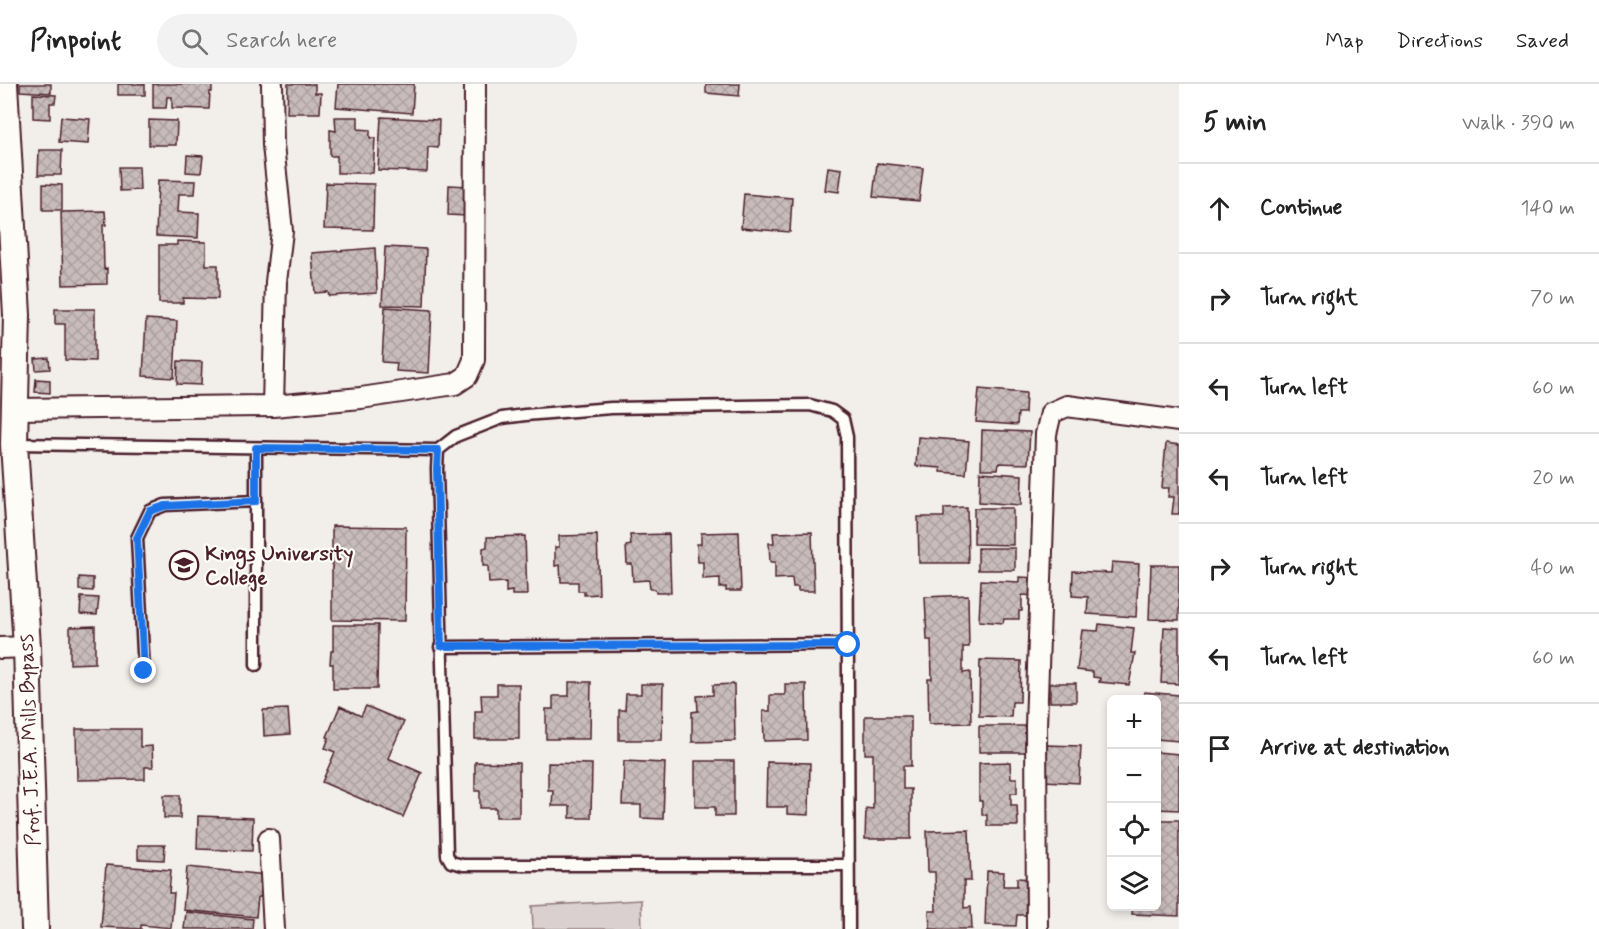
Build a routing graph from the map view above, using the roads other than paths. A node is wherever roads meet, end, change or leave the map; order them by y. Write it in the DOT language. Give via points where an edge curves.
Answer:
graph roads {
  1 [pos="4,84"];
  2 [pos="272,84"];
  3 [pos="475,84"];
  4 [pos="8,316"];
  5 [pos="273,406"];
  6 [pos="16,409"];
  7 [pos="1179,421"];
  8 [pos="14,444"];
  9 [pos="256,448"];
  10 [pos="438,450"];
  11 [pos="256,501"];
  12 [pos="848,645"];
  13 [pos="441,646"];
  14 [pos="27,647"];
  15 [pos="0,648"];
  16 [pos="256,665"];
  17 [pos="144,671"];
  18 [pos="269,839"];
  19 [pos="848,865"];
  20 [pos="35,929"];
  21 [pos="274,929"];
  22 [pos="849,929"];
  23 [pos="1037,929"];
  1 -- 4 [label="street, Prof. J.E.A. Mills Bypass"];
  2 -- 5 [label="street" via="273,144 282,231 276,282"];
  3 -- 5 [label="street" via="474,360 467,376 455,384"];
  4 -- 6 [label="street, Prof. J.E.A. Mills Bypass"];
  5 -- 6 [label="street"];
  6 -- 8 [label="street, Prof. J.E.A. Mills Bypass"];
  7 -- 23 [label="street" via="1067,406 1051,413 1046,435 1036,726"];
  8 -- 9 [label="lane"];
  8 -- 14 [label="street, Prof. J.E.A. Mills Bypass"];
  9 -- 10 [label="lane"];
  9 -- 11 [label="lane"];
  10 -- 12 [label="lane" via="456,436 502,418 525,415 611,408 810,405 832,411 843,419 847,437"];
  10 -- 13 [label="lane"];
  11 -- 16 [label="lane"];
  11 -- 17 [label="lane" via="165,506 150,511 137,538"];
  12 -- 13 [label="lane"];
  12 -- 19 [label="lane"];
  13 -- 19 [label="lane" via="447,855 452,862"];
  14 -- 15 [label="street"];
  14 -- 20 [label="street, Prof. J.E.A. Mills Bypass"];
  18 -- 21 [label="street"];
  19 -- 22 [label="lane"];
}
